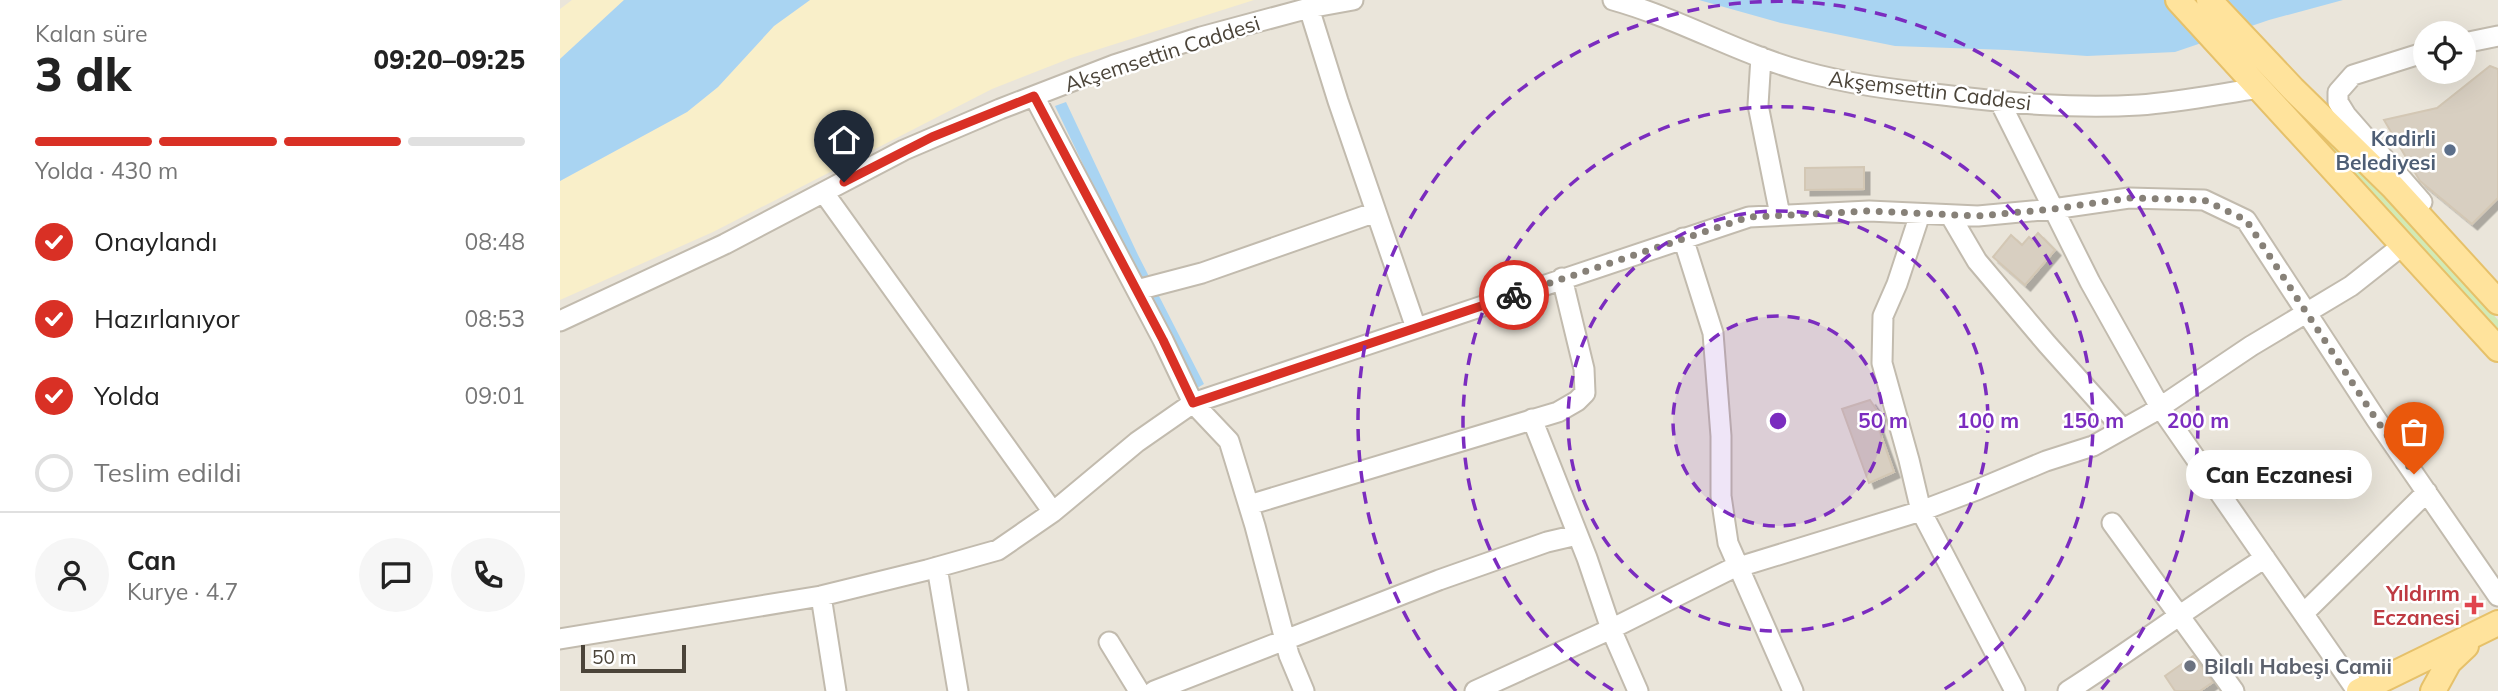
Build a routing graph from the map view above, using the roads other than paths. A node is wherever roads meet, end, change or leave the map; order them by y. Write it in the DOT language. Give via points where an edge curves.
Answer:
graph roads {
  1 [pos="1353,0"];
  2 [pos="1613,0"];
  3 [pos="2178,0"];
  4 [pos="2209,0"];
  5 [pos="1309,8"];
  6 [pos="2498,36"];
  7 [pos="2476,41"];
  8 [pos="2413,56"];
  9 [pos="1761,58"];
  10 [pos="2261,78"];
  11 [pos="1034,96"];
  12 [pos="2000,102"];
  13 [pos="824,193"];
  14 [pos="2053,209"];
  15 [pos="1376,212"];
  16 [pos="1920,214"];
  17 [pos="1780,215"];
  18 [pos="1950,215"];
  19 [pos="1683,238"];
  20 [pos="2403,245"];
  21 [pos="2469,271"];
  22 [pos="1562,278"];
  23 [pos="1137,290"];
  24 [pos="2498,302"];
  25 [pos="2306,313"];
  26 [pos="560,321"];
  27 [pos="1416,328"];
  28 [pos="2498,349"];
  29 [pos="1193,403"];
  30 [pos="2160,407"];
  31 [pos="1532,419"];
  32 [pos="2123,429"];
  33 [pos="2427,492"];
  34 [pos="1249,505"];
  35 [pos="1921,510"];
  36 [pos="1053,512"];
  37 [pos="2112,523"];
  38 [pos="1577,535"];
  39 [pos="2265,558"];
  40 [pos="937,567"];
  41 [pos="1740,567"];
  42 [pos="821,596"];
  43 [pos="2498,596"];
  44 [pos="2304,613"];
  45 [pos="2178,615"];
  46 [pos="2490,627"];
  47 [pos="1611,629"];
  48 [pos="560,639"];
  49 [pos="1285,640"];
  50 [pos="1109,642"];
  51 [pos="1486,689"];
  52 [pos="836,691"];
  53 [pos="958,691"];
  54 [pos="1139,691"];
  55 [pos="1154,691"];
  56 [pos="1304,691"];
  57 [pos="1638,691"];
  58 [pos="1793,691"];
  59 [pos="2015,691"];
  60 [pos="2068,691"];
  61 [pos="2234,691"];
  62 [pos="2358,691"];
  63 [pos="2433,691"];
  64 [pos="2449,691"];
  1 -- 5 [label="street, Akşemsettin Caddesi"];
  2 -- 9 [label="street, Akşemsettin Caddesi"];
  3 -- 10 [label="main road"];
  4 -- 10 [label="main road"];
  5 -- 11 [label="street, Akşemsettin Caddesi" via="1200,37"];
  5 -- 15 [label="street"];
  6 -- 7 [label="street"];
  8 -- 21 [label="street" via="2353,75 2337,92 2338,102 2465,251"];
  9 -- 12 [label="street, Akşemsettin Caddesi" via="1854,83"];
  9 -- 17 [label="street" via="1758,105"];
  10 -- 12 [label="street, Akşemsettin Caddesi" via="2200,98 2110,106"];
  10 -- 20 [label="main road"];
  10 -- 21 [label="main road" via="2393,187"];
  11 -- 13 [label="street, Akşemsettin Caddesi" via="932,137"];
  11 -- 23 [label="street"];
  12 -- 14 [label="street"];
  13 -- 26 [label="street, Akşemsettin Caddesi"];
  13 -- 36 [label="street"];
  14 -- 18 [label="street"];
  14 -- 25 [label="street" via="2129,198 2204,200 2246,220"];
  14 -- 30 [label="street"];
  15 -- 23 [label="street" via="1202,273"];
  15 -- 27 [label="street"];
  16 -- 17 [label="street"];
  16 -- 18 [label="street"];
  16 -- 35 [label="street" via="1883,316 1882,363"];
  17 -- 19 [label="street" via="1749,217"];
  18 -- 32 [label="street" via="1977,261"];
  19 -- 22 [label="street"];
  19 -- 41 [label="street" via="1713,332 1721,496 1728,543"];
  20 -- 25 [label="street" via="2351,286"];
  20 -- 28 [label="main road"];
  21 -- 24 [label="main road"];
  22 -- 27 [label="street"];
  22 -- 31 [label="street" via="1584,369 1585,393 1558,412"];
  23 -- 29 [label="street"];
  25 -- 30 [label="street"];
  25 -- 33 [label="street"];
  27 -- 29 [label="street"];
  29 -- 34 [label="street" via="1229,440"];
  29 -- 36 [label="street" via="1137,442"];
  30 -- 32 [label="street"];
  30 -- 39 [label="street"];
  31 -- 34 [label="street"];
  31 -- 38 [label="street"];
  32 -- 35 [label="street" via="2093,446"];
  33 -- 43 [label="street"];
  33 -- 44 [label="street"];
  34 -- 49 [label="street"];
  35 -- 41 [label="street"];
  35 -- 59 [label="street"];
  36 -- 40 [label="street" via="998,550"];
  37 -- 45 [label="street"];
  38 -- 47 [label="street"];
  38 -- 49 [label="street" via="1439,580"];
  39 -- 44 [label="street"];
  39 -- 45 [label="street"];
  40 -- 42 [label="street"];
  40 -- 53 [label="street"];
  41 -- 47 [label="street"];
  41 -- 58 [label="street"];
  42 -- 48 [label="street"];
  42 -- 52 [label="street"];
  44 -- 62 [label="street"];
  45 -- 60 [label="street"];
  45 -- 61 [label="street"];
  46 -- 62 [label="main road"];
  46 -- 63 [label="main road" via="2449,662"];
  46 -- 64 [label="main road"];
  47 -- 51 [label="street"];
  47 -- 57 [label="street"];
  49 -- 55 [label="street"];
  49 -- 56 [label="street"];
  50 -- 54 [label="street"];
}
